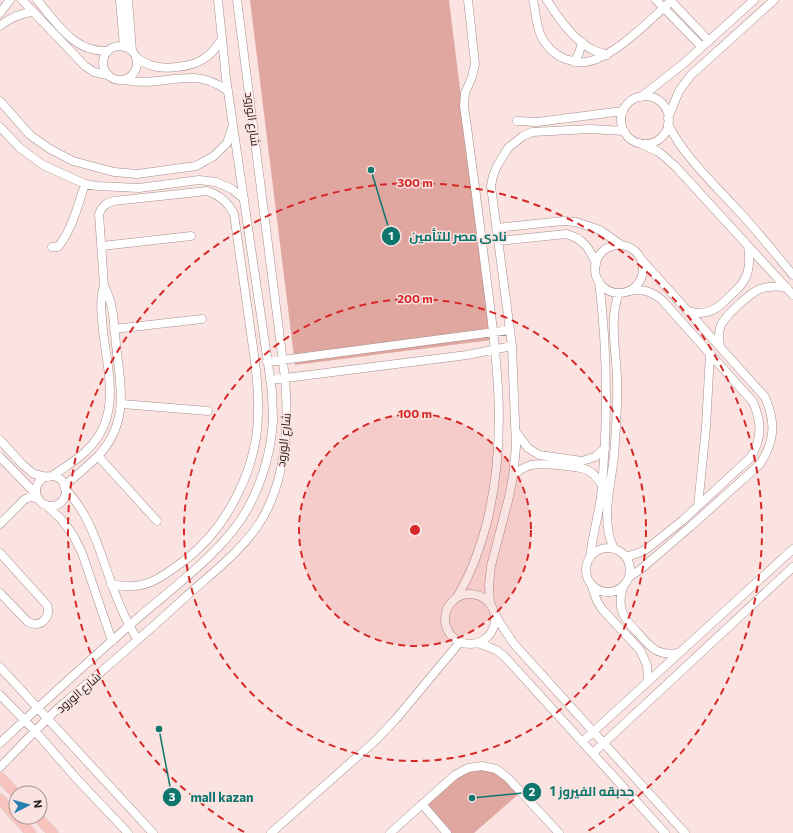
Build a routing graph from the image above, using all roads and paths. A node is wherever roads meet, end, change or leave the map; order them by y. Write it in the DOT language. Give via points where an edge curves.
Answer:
graph roads {
  1 [pos="10,0"];
  2 [pos="22,0"];
  3 [pos="37,0"];
  4 [pos="120,0"];
  5 [pos="128,0"];
  6 [pos="218,0"];
  7 [pos="237,0"];
  8 [pos="468,0"];
  9 [pos="533,0"];
  10 [pos="656,0"];
  11 [pos="671,0"];
  12 [pos="754,0"];
  13 [pos="774,0"];
  14 [pos="549,3"];
  15 [pos="663,8"];
  16 [pos="33,12"];
  17 [pos="536,12"];
  18 [pos="0,13"];
  19 [pos="0,26"];
  20 [pos="222,39"];
  21 [pos="709,41"];
  22 [pos="582,42"];
  23 [pos="702,47"];
  24 [pos="108,51"];
  25 [pos="131,52"];
  26 [pos="607,54"];
  27 [pos="574,62"];
  28 [pos="108,75"];
  29 [pos="126,80"];
  30 [pos="228,91"];
  31 [pos="641,97"];
  32 [pos="0,101"];
  33 [pos="623,110"];
  34 [pos="517,121"];
  35 [pos="668,121"];
  36 [pos="233,126"];
  37 [pos="0,127"];
  38 [pos="624,131"];
  39 [pos="639,143"];
  40 [pos="85,184"];
  41 [pos="244,199"];
  42 [pos="496,228"];
  43 [pos="191,236"];
  44 [pos="498,241"];
  45 [pos="620,245"];
  46 [pos="52,246"];
  47 [pos="102,246"];
  48 [pos="748,246"];
  49 [pos="641,259"];
  50 [pos="596,264"];
  51 [pos="793,275"];
  52 [pos="599,281"];
  53 [pos="104,286"];
  54 [pos="787,288"];
  55 [pos="630,291"];
  56 [pos="619,293"];
  57 [pos="793,295"];
  58 [pos="690,312"];
  59 [pos="202,319"];
  60 [pos="114,329"];
  61 [pos="510,330"];
  62 [pos="494,332"];
  63 [pos="512,346"];
  64 [pos="720,347"];
  65 [pos="496,349"];
  66 [pos="710,353"];
  67 [pos="283,360"];
  68 [pos="267,362"];
  69 [pos="119,369"];
  70 [pos="108,370"];
  71 [pos="285,378"];
  72 [pos="270,380"];
  73 [pos="122,404"];
  74 [pos="208,411"];
  75 [pos="516,432"];
  76 [pos="0,440"];
  77 [pos="606,448"];
  78 [pos="98,456"];
  79 [pos="0,457"];
  80 [pos="513,476"];
  81 [pos="49,477"];
  82 [pos="602,485"];
  83 [pos="65,488"];
  84 [pos="37,496"];
  85 [pos="46,505"];
  86 [pos="698,506"];
  87 [pos="157,521"];
  88 [pos="0,524"];
  89 [pos="614,549"];
  90 [pos="793,549"];
  91 [pos="0,553"];
  92 [pos="626,557"];
  93 [pos="590,558"];
  94 [pos="793,567"];
  95 [pos="629,577"];
  96 [pos="591,583"];
  97 [pos="112,584"];
  98 [pos="623,587"];
  99 [pos="0,593"];
  100 [pos="457,598"];
  101 [pos="490,604"];
  102 [pos="494,612"];
  103 [pos="129,626"];
  104 [pos="138,640"];
  105 [pos="112,641"];
  106 [pos="460,642"];
  107 [pos="478,643"];
  108 [pos="678,653"];
  109 [pos="0,667"];
  110 [pos="648,681"];
  111 [pos="0,695"];
  112 [pos="38,707"];
  113 [pos="47,718"];
  114 [pos="24,720"];
  115 [pos="35,731"];
  116 [pos="593,732"];
  117 [pos="582,742"];
  118 [pos="0,743"];
  119 [pos="604,743"];
  120 [pos="593,753"];
  121 [pos="0,767"];
  122 [pos="0,777"];
  123 [pos="8,786"];
  124 [pos="0,800"];
  125 [pos="422,804"];
  126 [pos="8,808"];
  127 [pos="24,825"];
  128 [pos="45,825"];
  129 [pos="282,829"];
  130 [pos="31,833"];
  131 [pos="52,833"];
  132 [pos="128,833"];
  133 [pos="153,833"];
  134 [pos="271,833"];
  135 [pos="390,833"];
  136 [pos="447,833"];
  137 [pos="559,833"];
  138 [pos="665,833"];
  139 [pos="685,833"];
  1 -- 18 [label="street"];
  2 -- 16 [label="street"];
  3 -- 24 [label="street" via="75,42 91,50"];
  4 -- 25 [label="street"];
  5 -- 25 [label="street"];
  6 -- 20 [label="street, شارع الورود"];
  7 -- 67 [label="street, شارع الورود"];
  8 -- 62 [label="street" via="476,64 465,93 464,106"];
  9 -- 17 [label="street"];
  10 -- 15 [label="street"];
  11 -- 15 [label="street"];
  11 -- 21 [label="street"];
  12 -- 21 [label="street"];
  13 -- 35 [label="street" via="683,84"];
  14 -- 17 [label="street"];
  14 -- 22 [label="street" via="570,32"];
  15 -- 23 [label="street"];
  15 -- 26 [label="street"];
  16 -- 19 [label="street" via="22,13"];
  16 -- 28 [label="street" via="85,66 94,72"];
  17 -- 27 [label="street" via="542,38 561,58"];
  20 -- 25 [label="street" via="214,51 190,66 166,68 146,64"];
  20 -- 30 [label="street, شارع الورود"];
  21 -- 23 [label="street"];
  22 -- 26 [label="street" via="594,50"];
  22 -- 27 [label="street"];
  23 -- 31 [label="street"];
  24 -- 25 [label="street" via="116,47"];
  24 -- 28 [label="street" via="103,63"];
  25 -- 29 [label="street" via="136,69"];
  26 -- 27 [label="street" via="587,62"];
  28 -- 29 [label="street" via="117,80"];
  29 -- 30 [label="street" via="149,82 198,78 214,82"];
  30 -- 36 [label="street, شارع الورود"];
  31 -- 33 [label="street" via="630,101"];
  31 -- 35 [label="street" via="652,98 662,103 668,113"];
  32 -- 36 [label="street" via="30,135 50,149 73,161 114,172 137,174 196,166 214,156 227,142"];
  33 -- 34 [label="street" via="537,122"];
  33 -- 38 [label="street" via="621,121"];
  35 -- 39 [label="street" via="663,136 658,140 652,143"];
  35 -- 51 [label="street" via="676,140 688,156"];
  36 -- 41 [label="street, شارع الورود"];
  37 -- 40 [label="street" via="20,148 43,165"];
  38 -- 39 [label="street" via="630,139"];
  38 -- 42 [label="street" via="590,129 532,132 516,141 502,157 493,176 491,186"];
  39 -- 48 [label="street" via="659,152 675,166"];
  40 -- 41 [label="street" via="139,188 199,180 216,182 232,189"];
  40 -- 46 [label="street" via="64,240 58,247"];
  41 -- 68 [label="street, شارع الورود"];
  42 -- 44 [label="street"];
  42 -- 45 [label="street" via="576,222 600,230"];
  43 -- 47 [label="street"];
  44 -- 50 [label="street" via="566,234 582,241 588,247"];
  44 -- 61 [label="street"];
  45 -- 49 [label="street" via="631,248"];
  45 -- 50 [label="street" via="604,250"];
  47 -- 53 [label="street"];
  47 -- 97 [label="street" via="99,214 109,202 207,191 223,198 234,214 257,378 258,412 253,452 246,476 226,514 208,539 170,571 137,587"];
  48 -- 54 [label="street"];
  48 -- 58 [label="street" via="748,269 743,283 718,308 707,312"];
  49 -- 55 [label="street" via="642,277"];
  49 -- 58 [label="street"];
  50 -- 52 [label="street" via="596,276"];
  52 -- 56 [label="street" via="608,290"];
  52 -- 77 [label="street" via="606,373"];
  53 -- 60 [label="street" via="109,295"];
  53 -- 70 [label="street" via="101,310"];
  54 -- 57 [label="street"];
  54 -- 64 [label="street" via="766,287 753,292 722,324 719,332"];
  55 -- 56 [label="street"];
  55 -- 66 [label="street" via="644,290 657,296"];
  56 -- 89 [label="street" via="613,318 617,408 607,520"];
  58 -- 64 [label="street"];
  59 -- 60 [label="street"];
  60 -- 69 [label="street"];
  61 -- 62 [label="street"];
  61 -- 63 [label="street"];
  62 -- 65 [label="street"];
  62 -- 67 [label="street"];
  63 -- 65 [label="street"];
  63 -- 75 [label="street"];
  64 -- 95 [label="street" via="765,397 770,408 773,431 766,454 760,464"];
  65 -- 71 [label="street"];
  65 -- 100 [label="street" via="500,412 496,480 475,562"];
  66 -- 86 [label="street"];
  66 -- 86 [label="street" via="753,402 758,413 760,436 751,457"];
  67 -- 68 [label="street"];
  67 -- 71 [label="street, شارع الورود"];
  68 -- 72 [label="street, شارع الورود"];
  69 -- 70 [label="street"];
  69 -- 73 [label="street"];
  70 -- 81 [label="street" via="111,399 104,428 86,452"];
  71 -- 72 [label="street"];
  71 -- 104 [label="street, شارع الورود" via="286,419 278,478 272,499 262,519 233,554"];
  72 -- 103 [label="street, شارع الورود" via="273,422 269,452 260,481 247,509 230,534 209,556"];
  73 -- 74 [label="street"];
  73 -- 78 [label="street" via="114,433"];
  75 -- 77 [label="street" via="528,448 540,455 582,460 595,457"];
  75 -- 80 [label="street"];
  76 -- 81 [label="street" via="34,474"];
  77 -- 82 [label="street"];
  78 -- 83 [label="street"];
  78 -- 87 [label="street"];
  79 -- 84 [label="street"];
  80 -- 82 [label="street" via="525,468 539,464 581,468 594,474"];
  80 -- 101 [label="street" via="491,566"];
  81 -- 83 [label="street" via="62,481"];
  81 -- 84 [label="street" via="38,483"];
  82 -- 93 [label="street"];
  83 -- 85 [label="street" via="61,502 52,506"];
  83 -- 97 [label="street" via="91,526"];
  84 -- 85 [label="street" via="41,503"];
  84 -- 88 [label="street" via="25,499"];
  85 -- 105 [label="street" via="61,519 82,553"];
  86 -- 92 [label="street" via="648,548"];
  89 -- 92 [label="street"];
  89 -- 93 [label="street" via="603,549"];
  90 -- 108 [label="street"];
  91 -- 99 [label="street" via="47,605 47,618 41,624 28,622"];
  92 -- 95 [label="street" via="630,567"];
  93 -- 96 [label="street" via="586,568"];
  94 -- 119 [label="street"];
  95 -- 98 [label="street"];
  96 -- 98 [label="street" via="600,591 606,592"];
  96 -- 110 [label="street" via="602,609 640,650 647,665"];
  97 -- 103 [label="street"];
  98 -- 108 [label="street" via="620,601 626,620 654,650"];
  100 -- 101 [label="street" via="465,594 474,594 483,597"];
  100 -- 106 [label="street" via="447,608 445,621 449,634"];
  101 -- 102 [label="street"];
  102 -- 107 [label="street" via="492,631"];
  102 -- 116 [label="street" via="514,644"];
  103 -- 104 [label="street"];
  103 -- 105 [label="street, شارع الورود"];
  104 -- 113 [label="street, شارع الورود"];
  105 -- 112 [label="street, شارع الورود"];
  106 -- 107 [label="street"];
  106 -- 129 [label="street" via="396,719"];
  107 -- 117 [label="street" via="504,656"];
  108 -- 110 [label="street"];
  109 -- 112 [label="street"];
  110 -- 116 [label="street"];
  111 -- 114 [label="street"];
  112 -- 113 [label="street"];
  112 -- 114 [label="street, شارع الورود"];
  113 -- 115 [label="street, شارع الورود"];
  113 -- 133 [label="street"];
  114 -- 115 [label="street"];
  114 -- 118 [label="street, شارع الورود"];
  115 -- 121 [label="street, شارع الورود"];
  115 -- 132 [label="street"];
  116 -- 117 [label="street"];
  116 -- 119 [label="street"];
  117 -- 120 [label="street"];
  119 -- 120 [label="street"];
  119 -- 139 [label="street"];
  120 -- 138 [label="street"];
  122 -- 123 [label="main road"];
  124 -- 126 [label="main road"];
  125 -- 135 [label="street"];
  125 -- 136 [label="street"];
  125 -- 137 [label="street" via="455,775 468,768 482,766 496,770 508,778"];
  127 -- 130 [label="main road"];
  128 -- 131 [label="main road"];
  129 -- 134 [label="street"];
}
